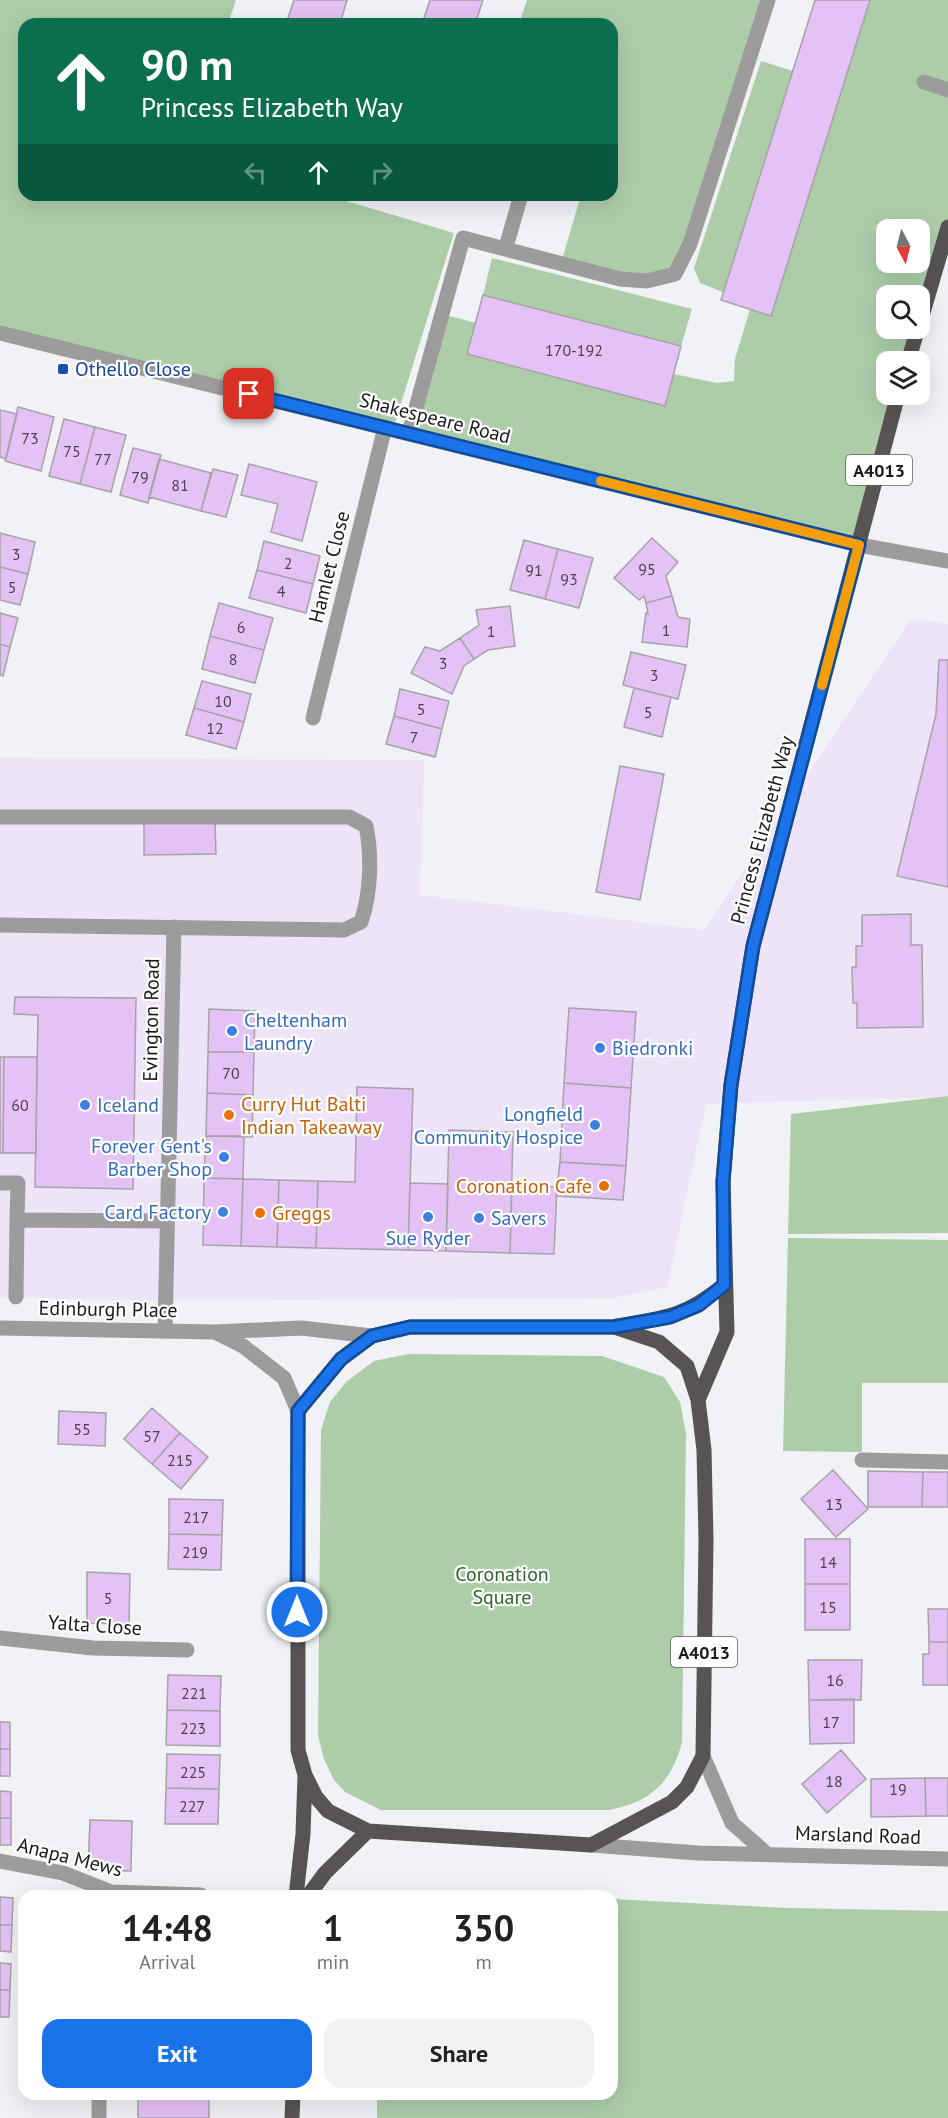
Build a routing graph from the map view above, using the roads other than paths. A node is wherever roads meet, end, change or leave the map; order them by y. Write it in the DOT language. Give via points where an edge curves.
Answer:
graph roads {
  1 [pos="768,0"];
  2 [pos="924,82"];
  3 [pos="948,90"];
  4 [pos="519,201"];
  5 [pos="948,227"];
  6 [pos="506,247"];
  7 [pos="930,289"];
  8 [pos="0,333"];
  9 [pos="895,405"];
  10 [pos="385,426"];
  11 [pos="409,433"];
  12 [pos="859,545"];
  13 [pos="948,561"];
  14 [pos="313,718"];
  15 [pos="0,817"];
  16 [pos="0,925"];
  17 [pos="174,927"];
  18 [pos="0,1183"];
  19 [pos="17,1220"];
  20 [pos="167,1221"];
  21 [pos="724,1285"];
  22 [pos="16,1297"];
  23 [pos="614,1327"];
  24 [pos="0,1328"];
  25 [pos="165,1331"];
  26 [pos="215,1332"];
  27 [pos="372,1336"];
  28 [pos="698,1400"];
  29 [pos="298,1411"];
  30 [pos="862,1460"];
  31 [pos="948,1462"];
  32 [pos="0,1638"];
  33 [pos="187,1650"];
  34 [pos="703,1756"];
  35 [pos="305,1775"];
  36 [pos="368,1831"];
  37 [pos="591,1845"];
  38 [pos="766,1854"];
  39 [pos="948,1859"];
  40 [pos="0,1861"];
  41 [pos="106,1890"];
  42 [pos="297,1890"];
  43 [pos="313,1890"];
  44 [pos="99,2100"];
  45 [pos="292,2100"];
  46 [pos="99,2118"];
  47 [pos="292,2118"];
  1 -- 6 [label="street" via="690,244 675,274 647,280 620,279"];
  2 -- 3 [label="street"];
  4 -- 6 [label="street"];
  5 -- 7 [label="main road"];
  6 -- 11 [label="street" via="463,238"];
  8 -- 10 [label="street, Shakespeare Road"];
  9 -- 12 [label="main road, Princess Elizabeth Way / A4013"];
  10 -- 11 [label="street, Shakespeare Road"];
  10 -- 14 [label="street, Hamlet Close"];
  11 -- 12 [label="street, Shakespeare Road"];
  12 -- 13 [label="street, Shakespeare Road"];
  12 -- 21 [label="main road, Princess Elizabeth Way / A4013" via="753,946 731,1085 723,1181"];
  15 -- 17 [label="street" via="349,817 366,826 368,904 361,922 344,930"];
  16 -- 17 [label="street"];
  17 -- 20 [label="street, Evington Road"];
  18 -- 19 [label="street" via="18,1183"];
  19 -- 20 [label="street"];
  19 -- 22 [label="street"];
  20 -- 25 [label="street, Evington Road"];
  21 -- 23 [label="main road, A4013" via="699,1305 670,1317"];
  21 -- 28 [label="main road, Princess Elizabeth Way / A4013" via="727,1332"];
  23 -- 27 [label="main road, A4013" via="410,1327"];
  23 -- 28 [label="main road, A4013" via="659,1342 687,1366"];
  24 -- 25 [label="street, Edinburgh Place"];
  25 -- 26 [label="street, Edinburgh Place"];
  26 -- 27 [label="street, Edinburgh Place" via="301,1328"];
  26 -- 29 [label="street, Edinburgh Place" via="243,1346 284,1378"];
  27 -- 29 [label="main road, A4013" via="341,1359"];
  28 -- 34 [label="main road, A4013" via="704,1450 706,1539"];
  29 -- 35 [label="main road" via="298,1738"];
  30 -- 31 [label="street"];
  32 -- 33 [label="street, Yalta Close" via="93,1648"];
  34 -- 37 [label="main road, A4013" via="687,1786 672,1802"];
  34 -- 38 [label="street" via="732,1823"];
  35 -- 36 [label="main road" via="328,1811"];
  35 -- 42 [label="main road"];
  36 -- 37 [label="main road"];
  36 -- 43 [label="main road"];
  37 -- 38 [label="street, Marsland Road"];
  38 -- 39 [label="street, Marsland Road"];
  40 -- 41 [label="street, Anapa Mews" via="63,1873"];
  44 -- 46 [label="street"];
  45 -- 47 [label="main road"];
}
